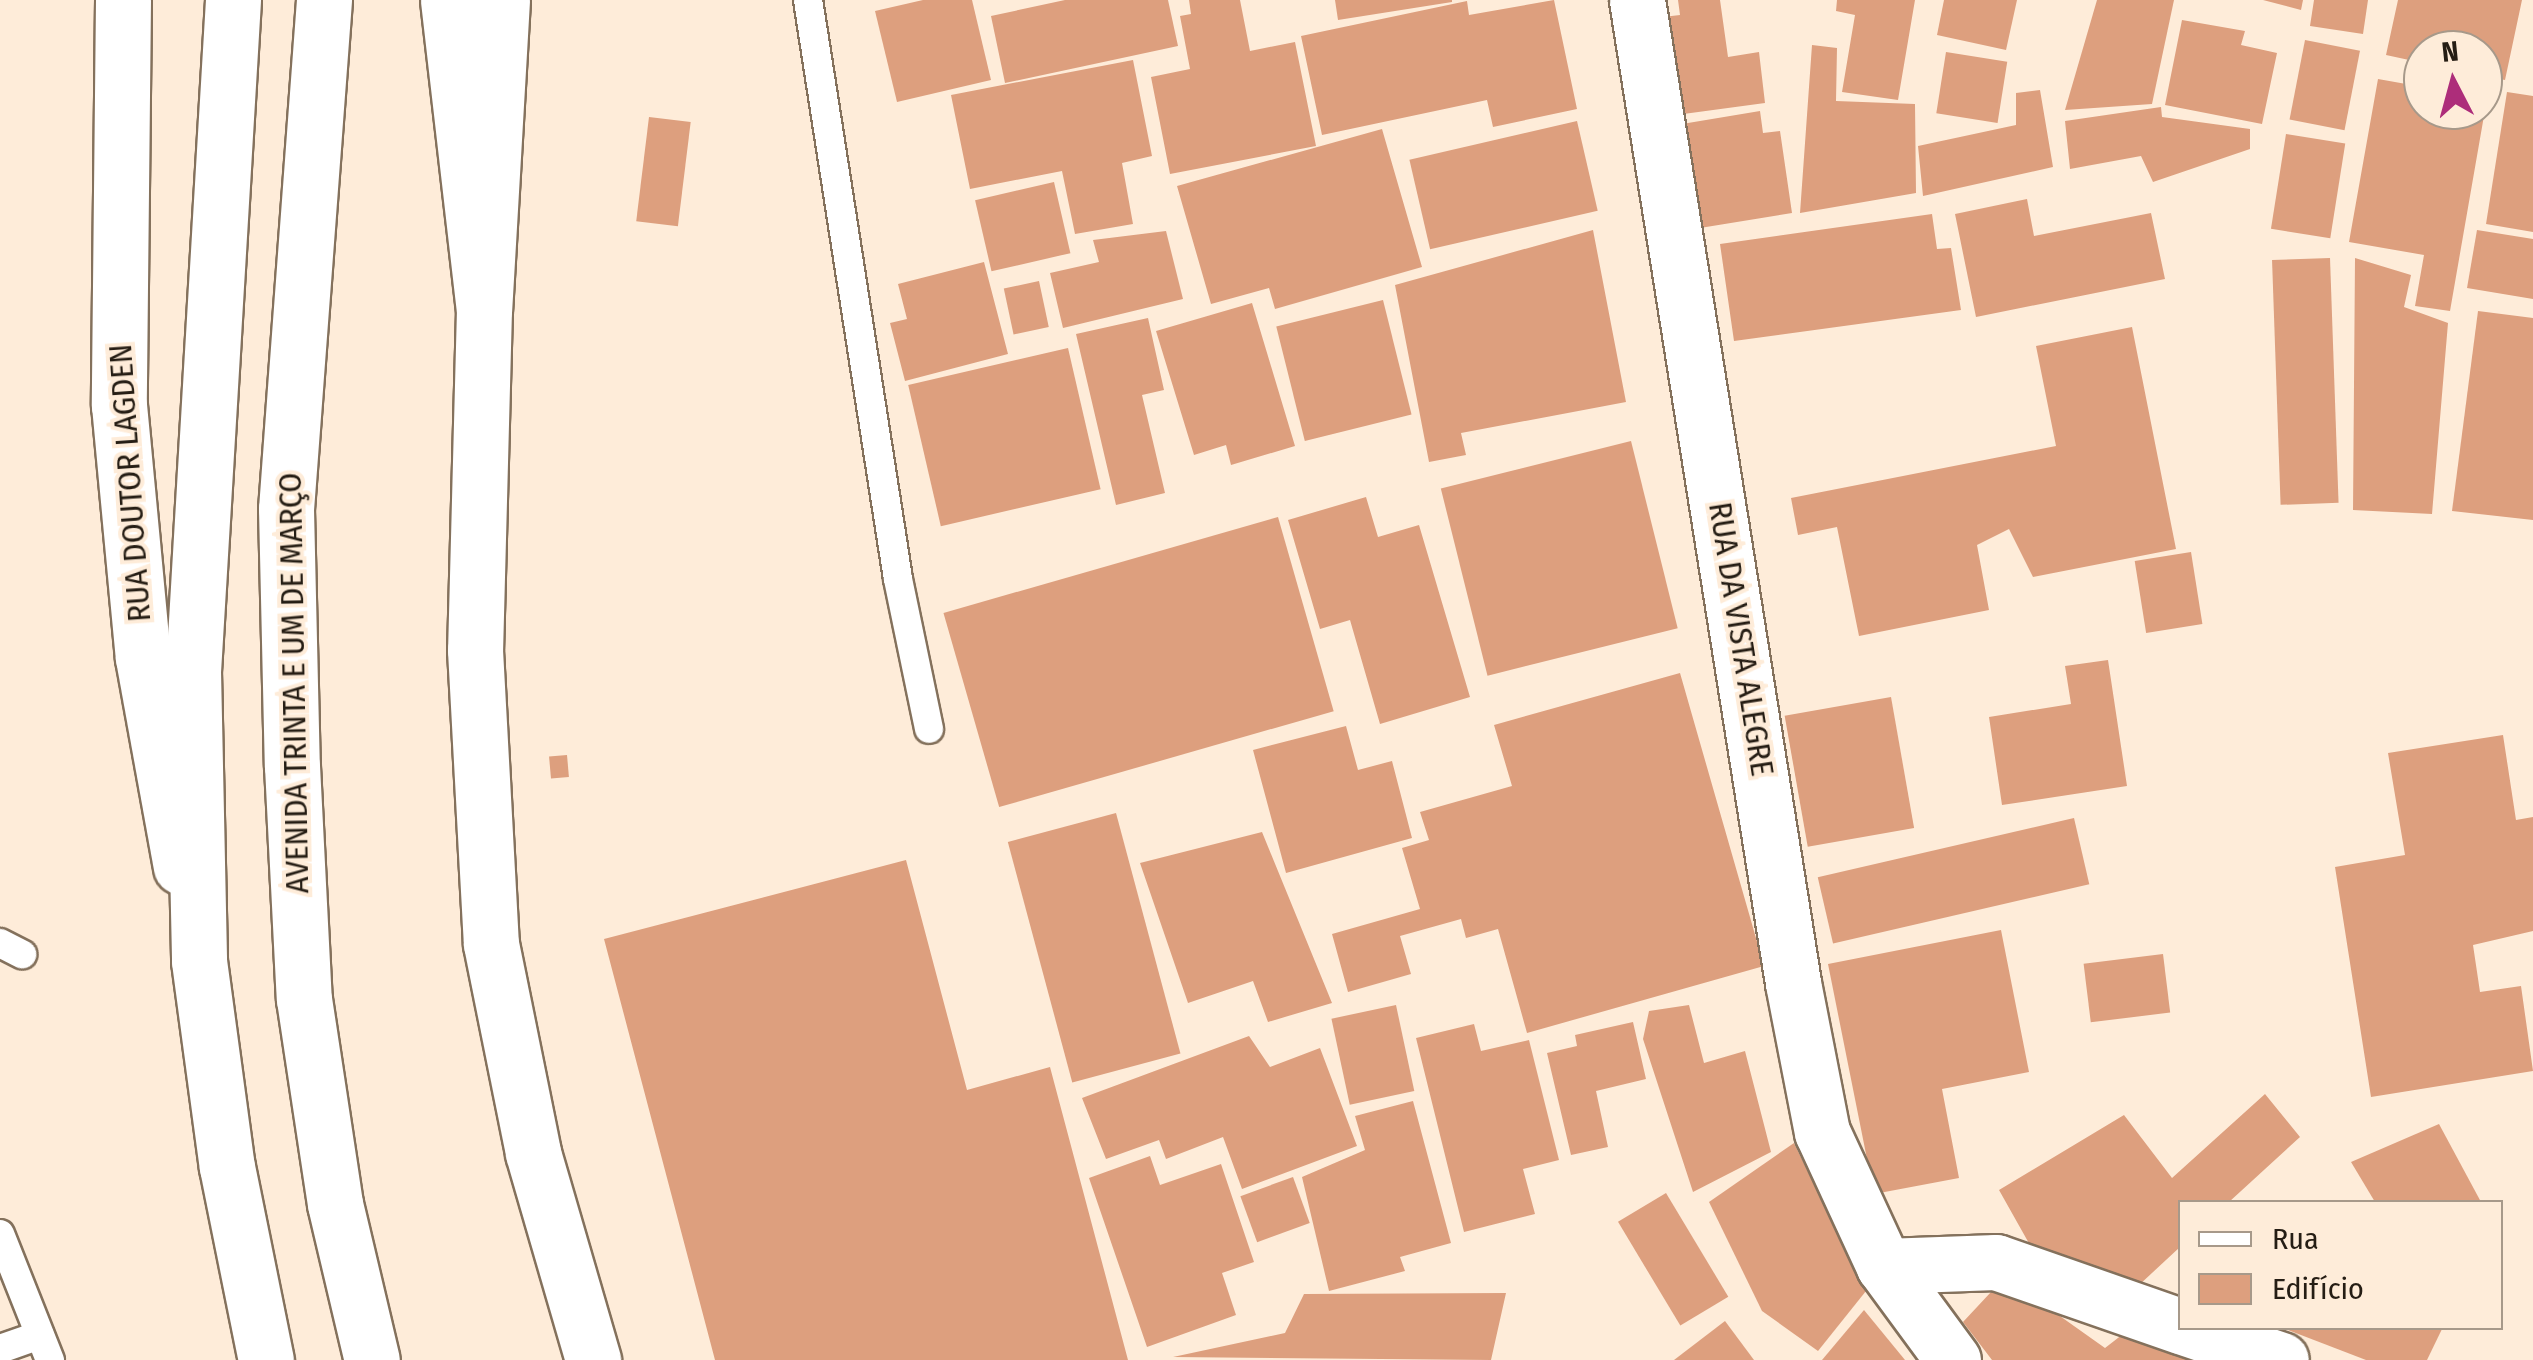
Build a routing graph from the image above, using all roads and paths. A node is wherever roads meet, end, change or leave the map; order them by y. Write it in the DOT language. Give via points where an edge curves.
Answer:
graph roads {
  1 [pos="123,0"];
  2 [pos="233,0"];
  3 [pos="324,0"];
  4 [pos="448,0"];
  5 [pos="502,0"];
  6 [pos="808,0"];
  7 [pos="1637,0"];
  8 [pos="484,309"];
  9 [pos="929,730"];
  10 [pos="199,961"];
  11 [pos="0,1234"];
  12 [pos="1884,1266"];
  13 [pos="2178,1325"];
  14 [pos="2192,1330"];
  15 [pos="45,1348"];
  16 [pos="0,1349"];
  17 [pos="266,1360"];
  18 [pos="372,1360"];
  19 [pos="593,1360"];
  20 [pos="1953,1360"];
  21 [pos="2281,1360"];
  1 -- 10 [label="main road, RUA DOUTOR LAGDEN" via="120,406 143,658"];
  2 -- 10 [label="main road" via="193,671"];
  3 -- 18 [label="main road, AVENIDA TRINTA E UM DE MARÇO" via="286,509 292,766 304,998 334,1204"];
  4 -- 8 [label="main road"];
  5 -- 8 [label="main road"];
  6 -- 9 [label="lane" via="898,579"];
  7 -- 12 [label="main road, RUA DA VISTA ALEGRE" via="1822,1132"];
  8 -- 19 [label="main road" via="475,650 490,944 533,1153"];
  10 -- 17 [label="main road" via="226,1168"];
  11 -- 15 [label="lane"];
  12 -- 13 [label="main road" via="1996,1262"];
  12 -- 20 [label="main road, RUA DA VISTA ALEGRE"];
  14 -- 21 [label="main road"];
  15 -- 16 [label="lane"];
}
